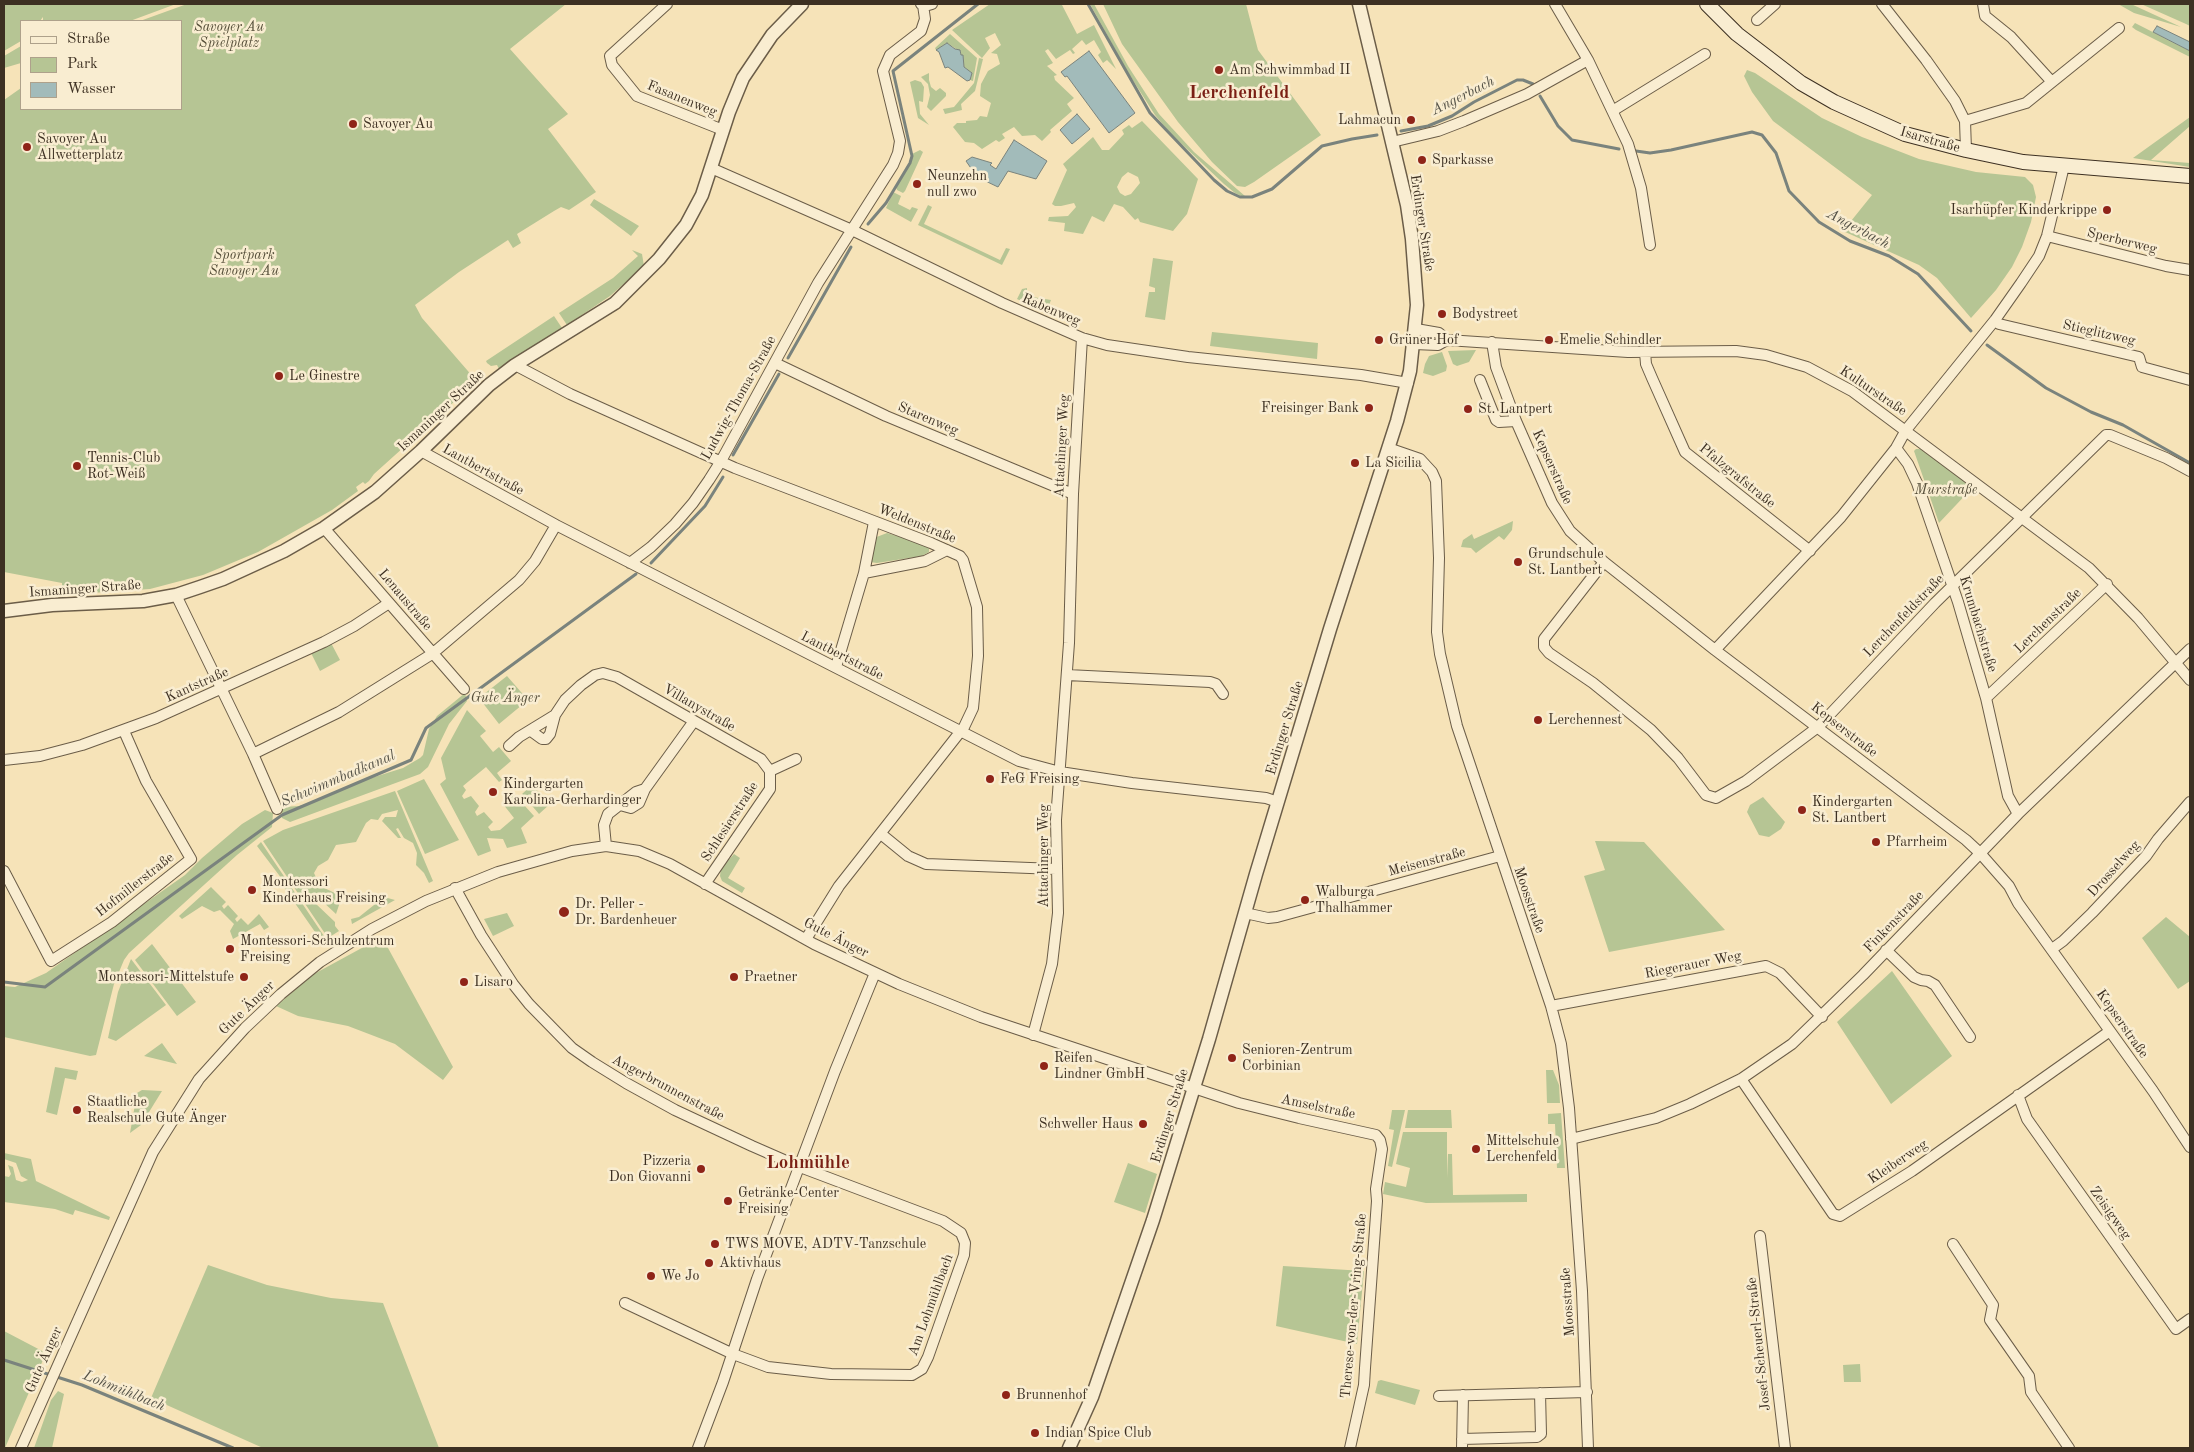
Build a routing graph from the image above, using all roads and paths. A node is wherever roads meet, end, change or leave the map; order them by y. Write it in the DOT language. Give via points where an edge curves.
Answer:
graph roads {
  1 [pos="667,4"];
  2 [pos="802,4"];
  3 [pos="925,4"];
  4 [pos="1359,4"];
  5 [pos="1555,4"];
  6 [pos="1707,4"];
  7 [pos="1775,4"];
  8 [pos="1882,4"];
  9 [pos="1983,4"];
  10 [pos="1756,20"];
  11 [pos="2118,28"];
  12 [pos="1705,54"];
  13 [pos="1588,60"];
  14 [pos="2052,82"];
  15 [pos="1614,110"];
  16 [pos="1966,121"];
  17 [pos="723,130"];
  18 [pos="1392,142"];
  19 [pos="1966,150"];
  20 [pos="2064,166"];
  21 [pos="711,168"];
  22 [pos="2190,176"];
  23 [pos="852,230"];
  24 [pos="2047,236"];
  25 [pos="1650,245"];
  26 [pos="2190,270"];
  27 [pos="1995,320"];
  28 [pos="1416,328"];
  29 [pos="1082,338"];
  30 [pos="1447,340"];
  31 [pos="1492,342"];
  32 [pos="1414,344"];
  33 [pos="1646,352"];
  34 [pos="775,362"];
  35 [pos="515,365"];
  36 [pos="1480,380"];
  37 [pos="2190,380"];
  38 [pos="1408,383"];
  39 [pos="1516,421"];
  40 [pos="1906,430"];
  41 [pos="1388,448"];
  42 [pos="1896,448"];
  43 [pos="421,451"];
  44 [pos="721,461"];
  45 [pos="2190,471"];
  46 [pos="1073,494"];
  47 [pos="2023,517"];
  48 [pos="874,522"];
  49 [pos="556,525"];
  50 [pos="324,528"];
  51 [pos="947,550"];
  52 [pos="1810,551"];
  53 [pos="1604,562"];
  54 [pos="630,563"];
  55 [pos="864,573"];
  56 [pos="2107,584"];
  57 [pos="1952,586"];
  58 [pos="176,595"];
  59 [pos="390,603"];
  60 [pos="4,610"];
  61 [pos="2190,649"];
  62 [pos="1715,650"];
  63 [pos="432,654"];
  64 [pos="2177,663"];
  65 [pos="836,667"];
  66 [pos="1067,675"];
  67 [pos="2190,680"];
  68 [pos="220,689"];
  69 [pos="464,689"];
  70 [pos="1223,694"];
  71 [pos="1986,698"];
  72 [pos="556,716"];
  73 [pos="694,720"];
  74 [pos="1818,727"];
  75 [pos="124,731"];
  76 [pos="531,731"];
  77 [pos="960,732"];
  78 [pos="509,746"];
  79 [pos="253,754"];
  80 [pos="796,759"];
  81 [pos="4,760"];
  82 [pos="770,771"];
  83 [pos="1060,772"];
  84 [pos="1278,802"];
  85 [pos="2190,802"];
  86 [pos="277,809"];
  87 [pos="2018,814"];
  88 [pos="881,834"];
  89 [pos="606,846"];
  90 [pos="1980,852"];
  91 [pos="1500,856"];
  92 [pos="1056,870"];
  93 [pos="4,871"];
  94 [pos="706,884"];
  95 [pos="455,888"];
  96 [pos="1245,913"];
  97 [pos="806,940"];
  98 [pos="2052,949"];
  99 [pos="1886,950"];
  100 [pos="875,973"];
  101 [pos="1550,1006"];
  102 [pos="1822,1017"];
  103 [pos="2110,1031"];
  104 [pos="1032,1035"];
  105 [pos="1970,1037"];
  106 [pos="1741,1079"];
  107 [pos="1194,1088"];
  108 [pos="2018,1095"];
  109 [pos="1571,1140"];
  110 [pos="2190,1147"];
  111 [pos="800,1167"];
  112 [pos="1376,1196"];
  113 [pos="1760,1236"];
  114 [pos="1953,1244"];
  115 [pos="625,1303"];
  116 [pos="2190,1319"];
  117 [pos="733,1354"];
  118 [pos="1587,1392"];
  119 [pos="1540,1393"];
  120 [pos="1463,1395"];
  121 [pos="1439,1396"];
  122 [pos="1462,1444"];
  123 [pos="21,1448"];
  124 [pos="698,1448"];
  125 [pos="1070,1448"];
  126 [pos="1350,1448"];
  127 [pos="1588,1448"];
  128 [pos="1785,1448"];
  129 [pos="2069,1448"];
  1 -- 17 [label="street, Fasanenweg" via="610,56 612,65 637,96"];
  2 -- 17 [label="street, Ismaninger Straße" via="778,28 753,61"];
  3 -- 23 [label="street, Ludwig-Thoma-Straße" via="922,31 890,55 883,71 899,134 898,152"];
  4 -- 18 [label="street, Erdinger Straße"];
  5 -- 13 [label="street"];
  6 -- 19 [label="main road, Isarstraße" via="1765,57 1834,102 1905,134"];
  7 -- 10 [label="street"];
  8 -- 16 [label="street" via="1948,91"];
  9 -- 14 [label="street" via="1985,16 2011,37"];
  11 -- 14 [label="street"];
  12 -- 15 [label="street"];
  13 -- 15 [label="street"];
  13 -- 18 [label="street" via="1526,94 1458,124"];
  14 -- 16 [label="street" via="2026,103"];
  15 -- 25 [label="street" via="1642,188"];
  16 -- 19 [label="street"];
  17 -- 21 [label="street, Ismaninger Straße"];
  18 -- 28 [label="street, Erdinger Straße" via="1412,238"];
  19 -- 20 [label="main road, Isarstraße" via="2023,162"];
  20 -- 22 [label="main road, Isarstraße"];
  20 -- 24 [label="street"];
  21 -- 23 [label="street, Rabenweg"];
  21 -- 35 [label="street, Ismaninger Straße" via="702,195 686,225 646,273 602,312"];
  23 -- 29 [label="street, Rabenweg" via="1002,304"];
  23 -- 34 [label="street, Ludwig-Thoma-Straße" via="818,283"];
  24 -- 26 [label="street, Sperberweg"];
  24 -- 27 [label="street" via="2034,263"];
  27 -- 37 [label="street, Stieglitzweg" via="1999,324 2139,357 2142,367"];
  27 -- 40 [label="street"];
  28 -- 30 [label="street, Kulturstraße" via="1438,333"];
  28 -- 32 [label="street, Erdinger Straße"];
  29 -- 38 [label="street, Rabenweg" via="1188,357 1358,374"];
  29 -- 46 [label="street, Attachinger Weg"];
  30 -- 31 [label="street, Kulturstraße"];
  30 -- 32 [label="street, Kulturstraße" via="1438,345"];
  31 -- 33 [label="street, Kulturstraße"];
  31 -- 39 [label="street, Kepserstraße" via="1496,367"];
  32 -- 38 [label="street, Erdinger Straße"];
  33 -- 40 [label="street, Kulturstraße" via="1736,351 1785,359 1844,386"];
  33 -- 52 [label="street, Pfalzgrafstraße" via="1649,371 1685,452"];
  34 -- 44 [label="street, Ludwig-Thoma-Straße"];
  34 -- 46 [label="street, Starenweg" via="886,416"];
  35 -- 43 [label="street, Ismaninger Straße" via="474,397"];
  35 -- 44 [label="street, Weldenstraße" via="570,394"];
  36 -- 39 [label="street" via="1496,420"];
  38 -- 41 [label="street, Erdinger Straße"];
  39 -- 53 [label="street, Kepserstraße" via="1559,516 1576,538"];
  40 -- 42 [label="street"];
  40 -- 47 [label="street, Kulturstraße"];
  41 -- 84 [label="street, Erdinger Straße"];
  41 -- 91 [label="street, Moosstraße" via="1420,459 1436,481 1438,644 1457,726"];
  42 -- 52 [label="street"];
  42 -- 57 [label="street, Krumbachstraße" via="1917,483"];
  43 -- 49 [label="street, Lantbertstraße"];
  43 -- 50 [label="street, Ismaninger Straße" via="374,492"];
  44 -- 48 [label="street, Weldenstraße"];
  44 -- 54 [label="street, Ludwig-Thoma-Straße" via="685,512 651,547"];
  45 -- 47 [label="street, Lerchenfeldstraße" via="2106,435"];
  46 -- 66 [label="street, Attachinger Weg"];
  47 -- 56 [label="street, Kulturstraße"];
  47 -- 57 [label="street, Lerchenfeldstraße"];
  48 -- 51 [label="street, Weldenstraße"];
  48 -- 55 [label="street"];
  49 -- 54 [label="street, Lantbertstraße"];
  49 -- 63 [label="street" via="519,580"];
  50 -- 58 [label="street, Ismaninger Straße" via="254,565"];
  50 -- 59 [label="street, Lenaustraße"];
  51 -- 55 [label="street" via="925,561"];
  51 -- 77 [label="street, Weldenstraße" via="963,560 977,607 978,656 974,704"];
  52 -- 62 [label="street"];
  53 -- 62 [label="street, Kepserstraße"];
  53 -- 74 [label="street, Lerchenfeldstraße" via="1544,639 1544,646 1651,730 1678,758 1706,795 1716,798 1746,781"];
  54 -- 65 [label="street, Lantbertstraße"];
  55 -- 65 [label="street"];
  56 -- 64 [label="street, Kulturstraße"];
  56 -- 71 [label="street, Lerchenstraße"];
  57 -- 71 [label="street, Krumbachstraße"];
  57 -- 74 [label="street, Lerchenfeldstraße"];
  58 -- 60 [label="street, Ismaninger Straße" via="119,603"];
  58 -- 68 [label="street"];
  59 -- 63 [label="street, Lenaustraße"];
  59 -- 68 [label="street, Kantstraße" via="339,634"];
  61 -- 64 [label="street, Finkenstraße"];
  62 -- 74 [label="street, Kepserstraße"];
  63 -- 69 [label="street, Lenaustraße"];
  63 -- 79 [label="street" via="339,712"];
  64 -- 67 [label="street, Kulturstraße"];
  64 -- 87 [label="street, Finkenstraße"];
  65 -- 77 [label="street, Lantbertstraße"];
  66 -- 70 [label="street" via="1210,682 1216,684"];
  66 -- 83 [label="street, Attachinger Weg"];
  68 -- 75 [label="street, Kantstraße"];
  68 -- 79 [label="street"];
  71 -- 87 [label="street, Krumbachstraße" via="2008,796"];
  72 -- 73 [label="street, Villanystraße" via="565,700 598,673 609,674"];
  72 -- 76 [label="street"];
  72 -- 76 [label="street" via="546,739"];
  73 -- 82 [label="street, Villanystraße" via="761,759"];
  73 -- 89 [label="street" via="635,807 620,805 605,819"];
  74 -- 90 [label="street, Kepserstraße"];
  75 -- 81 [label="street, Kantstraße" via="40,756"];
  75 -- 93 [label="street, Hofmillerstraße" via="146,781 191,858 112,922 51,961"];
  76 -- 78 [label="street"];
  77 -- 83 [label="street, Lantbertstraße" via="1018,761"];
  77 -- 88 [label="street, Weldenstraße"];
  79 -- 86 [label="street"];
  80 -- 82 [label="street, Schlesierstraße"];
  82 -- 94 [label="street, Schlesierstraße" via="770,789"];
  83 -- 84 [label="street, Lantbertstraße"];
  83 -- 92 [label="street, Attachinger Weg"];
  84 -- 96 [label="street, Erdinger Straße"];
  85 -- 98 [label="street, Drosselweg" via="2140,862 2092,913"];
  87 -- 90 [label="street, Finkenstraße"];
  88 -- 92 [label="street" via="908,856 926,864"];
  88 -- 97 [label="street, Weldenstraße" via="828,901"];
  89 -- 94 [label="street, Gute Änger" via="640,851"];
  89 -- 95 [label="street, Gute Änger" via="551,857"];
  90 -- 98 [label="street, Kepserstraße" via="2009,886"];
  90 -- 99 [label="street, Finkenstraße"];
  91 -- 96 [label="street, Meisenstraße" via="1277,917"];
  91 -- 101 [label="street, Moosstraße"];
  92 -- 104 [label="street, Attachinger Weg" via="1058,913 1054,955"];
  94 -- 97 [label="street, Gute Änger"];
  95 -- 111 [label="street, Angerbrunnenstraße" via="481,936 513,984 572,1048 612,1075 675,1110"];
  95 -- 123 [label="street, Gute Änger" via="372,929 320,962 258,1014 213,1063 182,1105 146,1165"];
  96 -- 107 [label="street, Erdinger Straße"];
  97 -- 100 [label="street, Gute Änger"];
  98 -- 103 [label="street, Kepserstraße"];
  99 -- 102 [label="street, Finkenstraße"];
  99 -- 105 [label="street" via="1914,976 1934,985"];
  100 -- 104 [label="street, Gute Änger" via="946,1004"];
  100 -- 111 [label="street" via="834,1071"];
  101 -- 102 [label="street, Riegerauer Weg" via="1766,966 1780,973"];
  101 -- 109 [label="street, Moosstraße" via="1565,1068"];
  102 -- 106 [label="street, Finkenstraße" via="1792,1044"];
  103 -- 108 [label="street, Kleiberweg"];
  103 -- 110 [label="street, Kepserstraße"];
  104 -- 107 [label="street, Gute Änger"];
  106 -- 108 [label="street, Kleiberweg" via="1833,1214 1838,1216 1912,1171"];
  106 -- 109 [label="street, Finkenstraße" via="1656,1118"];
  107 -- 112 [label="street, Amselstraße" via="1268,1111 1376,1134 1382,1149"];
  107 -- 125 [label="street, Erdinger Straße" via="1154,1220 1092,1397"];
  108 -- 116 [label="street, Zeisigweg" via="2027,1119 2176,1329"];
  109 -- 118 [label="street, Moosstraße"];
  111 -- 117 [label="street" via="751,1296"];
  111 -- 117 [label="street, Am Lohmühlbach" via="943,1221 961,1233 965,1242 964,1255 938,1329 922,1369 912,1375 789,1371"];
  112 -- 126 [label="street, Therese-von-der-Vring-Straße" via="1364,1385"];
  113 -- 128 [label="street, Josef-Scheuerl-Straße"];
  114 -- 129 [label="street" via="1993,1305 1990,1320 2029,1376 2031,1392"];
  115 -- 117 [label="street, Am Lohmühlbach"];
  117 -- 124 [label="street"];
  118 -- 119 [label="street"];
  118 -- 127 [label="street, Moosstraße"];
  119 -- 120 [label="street"];
  119 -- 122 [label="street" via="1541,1434 1537,1437"];
  120 -- 121 [label="street"];
  120 -- 122 [label="street"];
}
